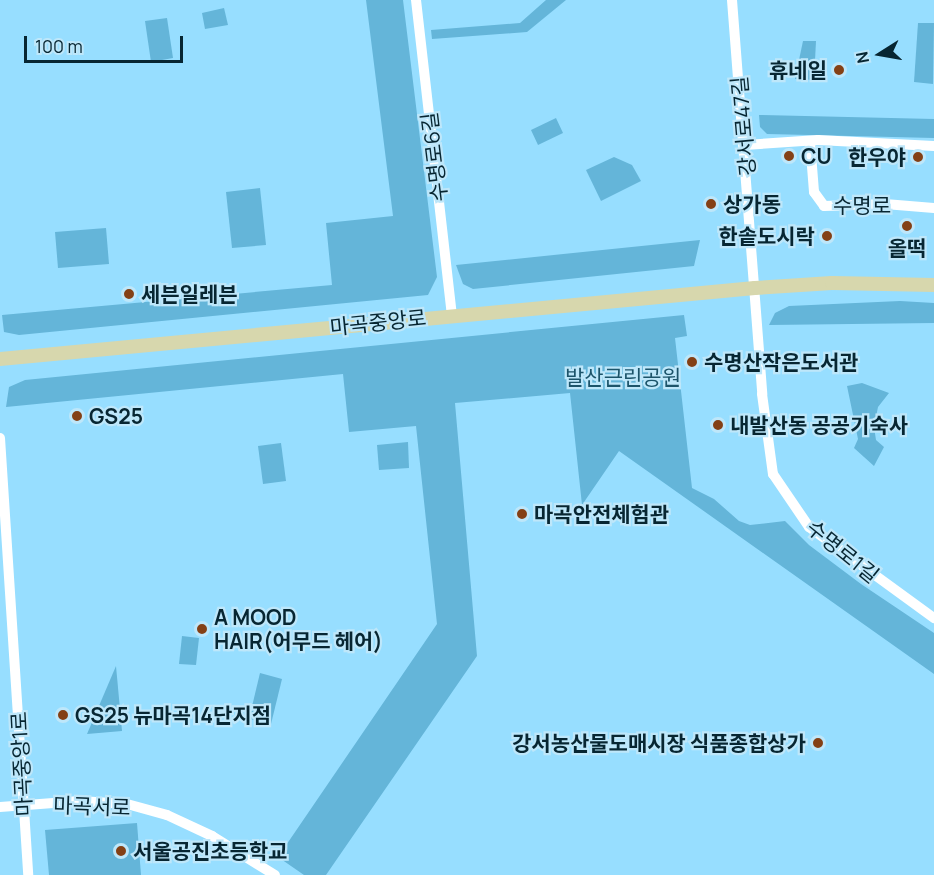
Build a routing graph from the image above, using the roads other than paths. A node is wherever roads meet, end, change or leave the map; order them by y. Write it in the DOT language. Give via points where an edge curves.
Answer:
graph roads {
  1 [pos="416,0"];
  2 [pos="732,0"];
  3 [pos="810,141"];
  4 [pos="745,145"];
  5 [pos="934,146"];
  6 [pos="934,208"];
  7 [pos="934,285"];
  8 [pos="755,288"];
  9 [pos="452,314"];
  10 [pos="0,359"];
  11 [pos="0,438"];
  12 [pos="934,618"];
  13 [pos="24,806"];
  14 [pos="0,807"];
  15 [pos="28,875"];
  16 [pos="275,875"];
  1 -- 9 [label="street, 수명로6길"];
  2 -- 4 [label="street, 강서로47길"];
  3 -- 4 [label="street"];
  3 -- 5 [label="street"];
  3 -- 6 [label="street, 수명로" via="814,192 824,206 885,204"];
  4 -- 8 [label="street, 강서로47길"];
  7 -- 8 [label="main road" via="832,283"];
  8 -- 9 [label="main road, 마곡중앙로"];
  8 -- 12 [label="street, 수명로1길" via="773,474 809,527"];
  9 -- 10 [label="main road, 마곡중앙로"];
  11 -- 13 [label="street, 마곡중앙1로"];
  13 -- 14 [label="street, 마곡서로"];
  13 -- 15 [label="street, 마곡중앙1로"];
  13 -- 16 [label="street, 마곡서로" via="80,801 127,804 167,815 212,836"];
}
